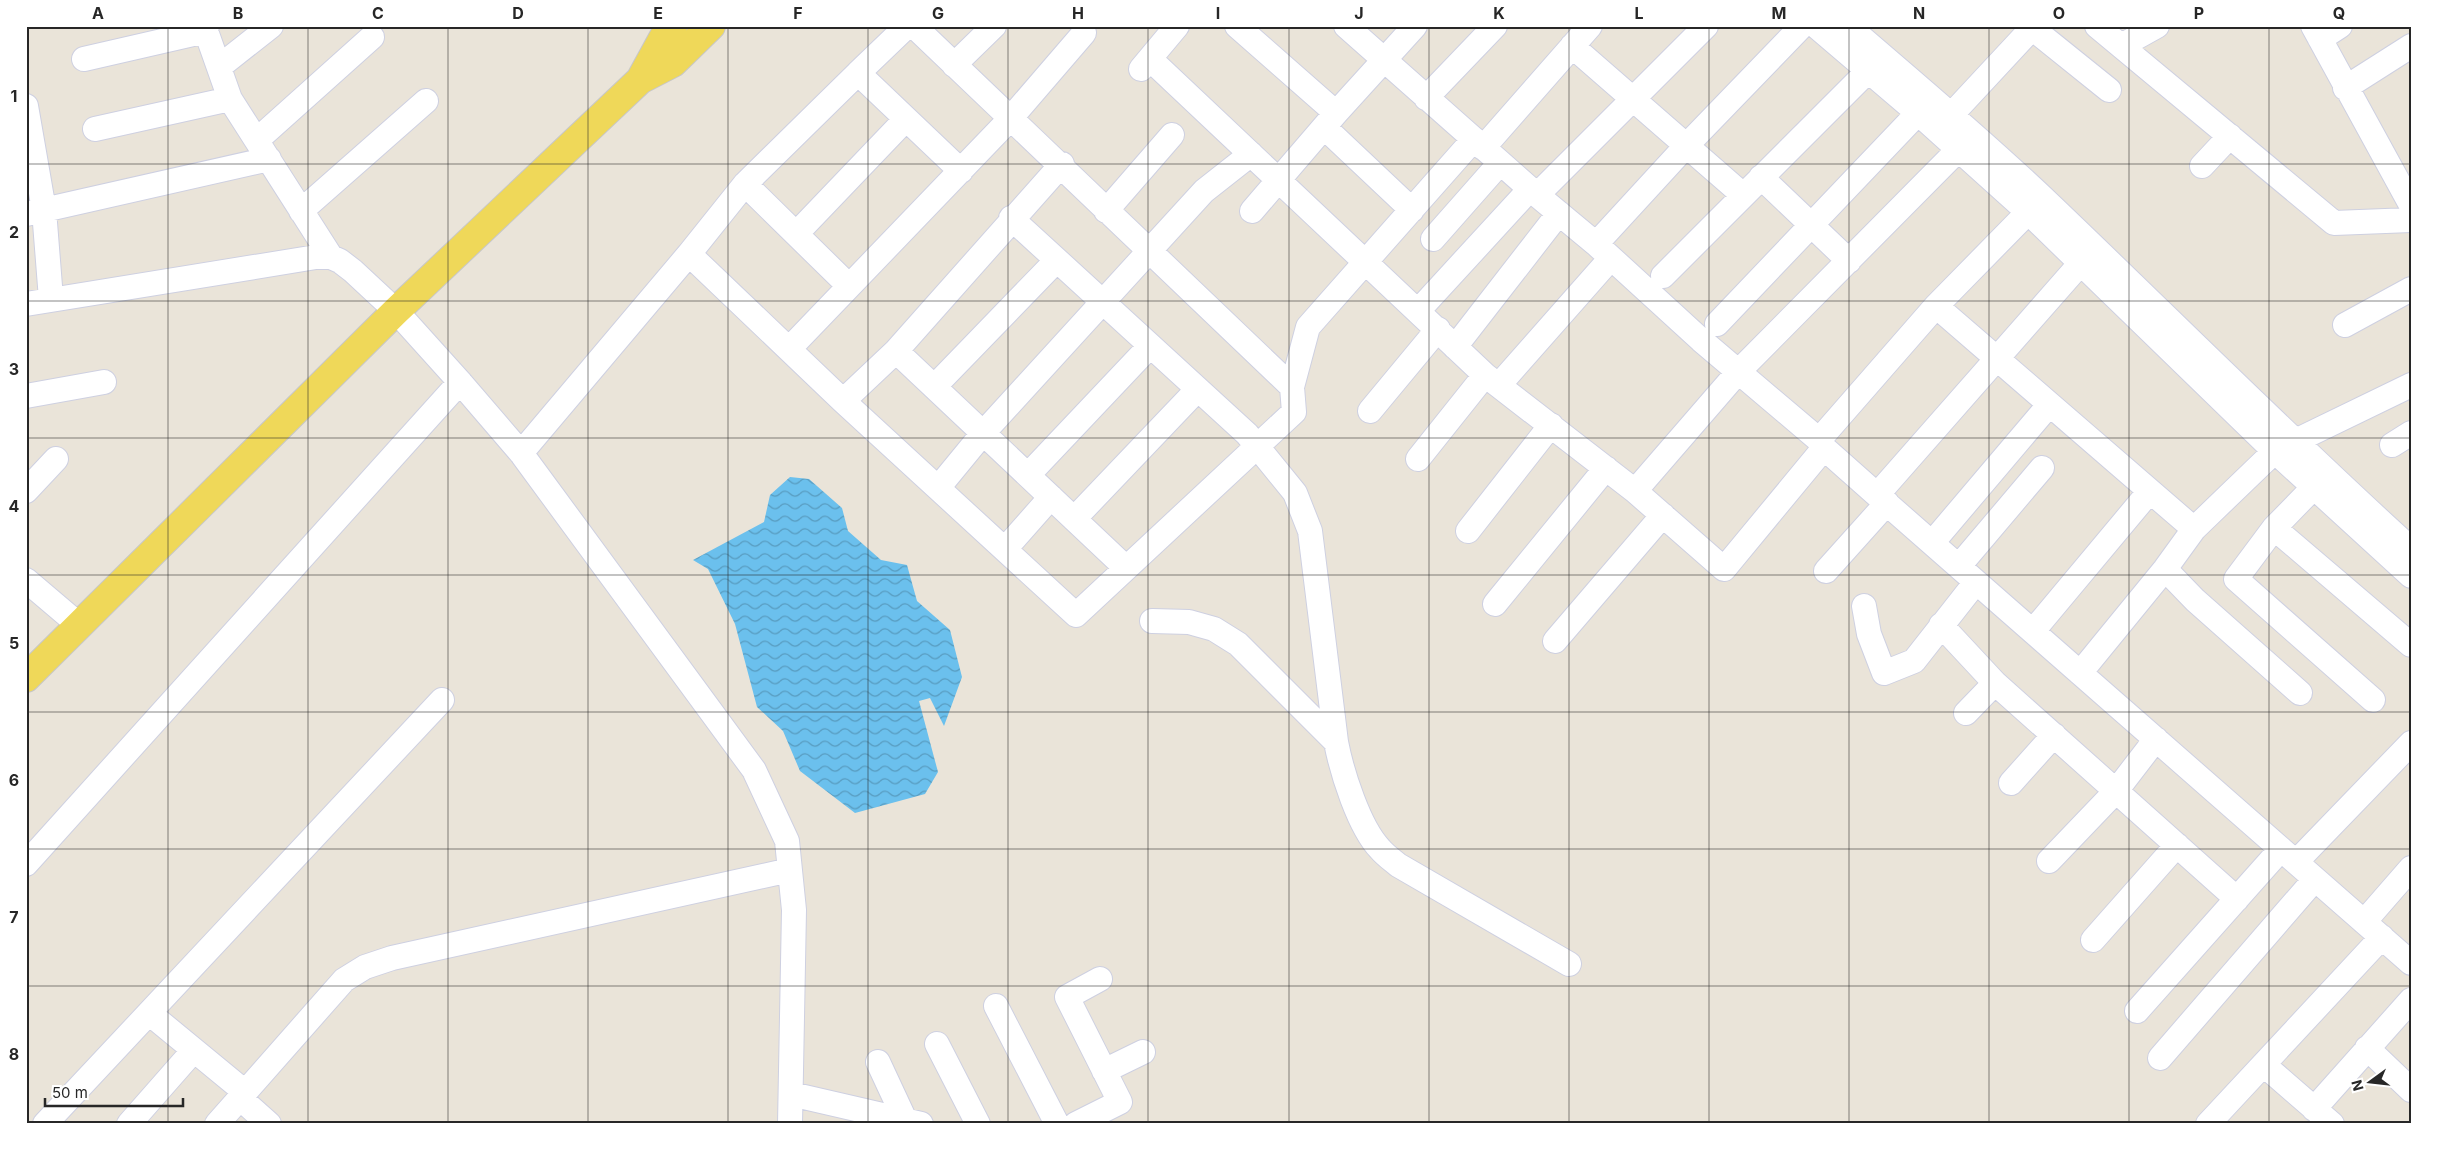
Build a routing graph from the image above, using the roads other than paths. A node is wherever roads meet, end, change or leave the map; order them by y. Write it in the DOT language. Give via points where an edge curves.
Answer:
graph roads {
  1 [pos="271,26"];
  2 [pos="907,26"];
  3 [pos="914,26"];
  4 [pos="994,26"];
  5 [pos="1177,26"];
  6 [pos="1237,26"];
  7 [pos="1346,26"];
  8 [pos="1415,26"];
  9 [pos="1496,26"];
  10 [pos="1590,26"];
  11 [pos="1706,26"];
  12 [pos="1802,26"];
  13 [pos="2097,26"];
  14 [pos="2157,26"];
  15 [pos="2340,26"];
  16 [pos="2033,27"];
  17 [pos="207,28"];
  18 [pos="704,29"];
  19 [pos="1839,29"];
  20 [pos="1084,33"];
  21 [pos="2316,33"];
  22 [pos="372,37"];
  23 [pos="667,37"];
  24 [pos="1572,46"];
  25 [pos="2121,46"];
  26 [pos="2411,46"];
  27 [pos="84,59"];
  28 [pos="1385,60"];
  29 [pos="954,65"];
  30 [pos="219,67"];
  31 [pos="1868,71"];
  32 [pos="858,73"];
  33 [pos="2345,88"];
  34 [pos="2109,90"];
  35 [pos="1426,98"];
  36 [pos="230,99"];
  37 [pos="1634,100"];
  38 [pos="426,101"];
  39 [pos="26,106"];
  40 [pos="1918,113"];
  41 [pos="906,119"];
  42 [pos="1010,119"];
  43 [pos="1330,120"];
  44 [pos="1944,123"];
  45 [pos="95,129"];
  46 [pos="1172,135"];
  47 [pos="2230,136"];
  48 [pos="1686,146"];
  49 [pos="1959,149"];
  50 [pos="263,150"];
  51 [pos="1486,150"];
  52 [pos="1251,154"];
  53 [pos="1062,164"];
  54 [pos="2202,166"];
  55 [pos="961,171"];
  56 [pos="1761,177"];
  57 [pos="1278,179"];
  58 [pos="745,184"];
  59 [pos="1533,192"];
  60 [pos="1742,195"];
  61 [pos="2035,205"];
  62 [pos="2411,205"];
  63 [pos="1412,210"];
  64 [pos="301,211"];
  65 [pos="1106,211"];
  66 [pos="1252,211"];
  67 [pos="35,212"];
  68 [pos="1559,213"];
  69 [pos="1011,218"];
  70 [pos="2411,220"];
  71 [pos="1811,225"];
  72 [pos="796,234"];
  73 [pos="1433,239"];
  74 [pos="1151,251"];
  75 [pos="1604,251"];
  76 [pos="689,254"];
  77 [pos="331,257"];
  78 [pos="1057,260"];
  79 [pos="1849,261"];
  80 [pos="1365,263"];
  81 [pos="2080,264"];
  82 [pos="1663,276"];
  83 [pos="849,286"];
  84 [pos="2411,289"];
  85 [pos="51,299"];
  86 [pos="1104,302"];
  87 [pos="26,304"];
  88 [pos="1936,306"];
  89 [pos="396,311"];
  90 [pos="1418,311"];
  91 [pos="1717,324"];
  92 [pos="2345,325"];
  93 [pos="1438,330"];
  94 [pos="1150,346"];
  95 [pos="1456,347"];
  96 [pos="789,349"];
  97 [pos="896,351"];
  98 [pos="1995,359"];
  99 [pos="1738,372"];
  100 [pos="1492,380"];
  101 [pos="104,382"];
  102 [pos="460,382"];
  103 [pos="2411,385"];
  104 [pos="934,387"];
  105 [pos="1292,387"];
  106 [pos="1197,390"];
  107 [pos="26,396"];
  108 [pos="844,401"];
  109 [pos="2050,405"];
  110 [pos="1370,411"];
  111 [pos="1551,425"];
  112 [pos="984,432"];
  113 [pos="1822,444"];
  114 [pos="1258,446"];
  115 [pos="2284,446"];
  116 [pos="521,453"];
  117 [pos="56,459"];
  118 [pos="1418,459"];
  119 [pos="1606,468"];
  120 [pos="2042,468"];
  121 [pos="1028,475"];
  122 [pos="938,488"];
  123 [pos="2313,488"];
  124 [pos="26,491"];
  125 [pos="1635,491"];
  126 [pos="2150,491"];
  127 [pos="1051,497"];
  128 [pos="1882,499"];
  129 [pos="1663,515"];
  130 [pos="1074,519"];
  131 [pos="2274,528"];
  132 [pos="2194,529"];
  133 [pos="1468,531"];
  134 [pos="1932,543"];
  135 [pos="1004,549"];
  136 [pos="2411,549"];
  137 [pos="1126,568"];
  138 [pos="2165,569"];
  139 [pos="1826,571"];
  140 [pos="1968,574"];
  141 [pos="2411,576"];
  142 [pos="26,580"];
  143 [pos="1495,604"];
  144 [pos="1864,606"];
  145 [pos="1152,621"];
  146 [pos="79,625"];
  147 [pos="1941,625"];
  148 [pos="2033,631"];
  149 [pos="1555,641"];
  150 [pos="2411,645"];
  151 [pos="2080,672"];
  152 [pos="26,678"];
  153 [pos="1994,684"];
  154 [pos="2300,693"];
  155 [pos="442,700"];
  156 [pos="2373,700"];
  157 [pos="1966,713"];
  158 [pos="2054,735"];
  159 [pos="2156,739"];
  160 [pos="1336,742"];
  161 [pos="2411,743"];
  162 [pos="2011,783"];
  163 [pos="2116,791"];
  164 [pos="2177,845"];
  165 [pos="2288,855"];
  166 [pos="2049,861"];
  167 [pos="26,864"];
  168 [pos="790,870"];
  169 [pos="2315,879"];
  170 [pos="2406,882"];
  171 [pos="2237,899"];
  172 [pos="2373,930"];
  173 [pos="2093,940"];
  174 [pos="2411,963"];
  175 [pos="1569,964"];
  176 [pos="1100,979"];
  177 [pos="2411,1000"];
  178 [pos="996,1006"];
  179 [pos="2137,1011"];
  180 [pos="149,1013"];
  181 [pos="937,1044"];
  182 [pos="2367,1048"];
  183 [pos="194,1050"];
  184 [pos="1143,1052"];
  185 [pos="2160,1058"];
  186 [pos="878,1062"];
  187 [pos="2264,1065"];
  188 [pos="1104,1071"];
  189 [pos="2411,1090"];
  190 [pos="791,1094"];
  191 [pos="242,1095"];
  192 [pos="2323,1116"];
  193 [pos="859,1117"];
  194 [pos="2219,1120"];
  195 [pos="913,1122"];
  196 [pos="45,1124"];
  197 [pos="129,1124"];
  198 [pos="217,1124"];
  199 [pos="269,1124"];
  200 [pos="790,1124"];
  201 [pos="978,1124"];
  202 [pos="1057,1124"];
  203 [pos="1076,1124"];
  1 -- 30 [label="street"];
  2 -- 32 [label="street"];
  3 -- 29 [label="street"];
  4 -- 29 [label="street"];
  5 -- 52 [label="street" via="1145,65"];
  6 -- 43 [label="street"];
  7 -- 28 [label="street"];
  8 -- 28 [label="street"];
  9 -- 35 [label="street"];
  10 -- 24 [label="street"];
  11 -- 37 [label="street"];
  12 -- 48 [label="street"];
  13 -- 25 [label="street"];
  14 -- 25 [label="street"];
  15 -- 21 [label="street"];
  16 -- 34 [label="street"];
  16 -- 44 [label="street"];
  17 -- 27 [label="street"];
  17 -- 30 [label="street"];
  18 -- 23 [label="main road"];
  19 -- 31 [label="street"];
  19 -- 44 [label="street"];
  20 -- 42 [label="street"];
  21 -- 33 [label="street"];
  22 -- 50 [label="street"];
  23 -- 89 [label="main road" via="640,80"];
  24 -- 37 [label="street"];
  24 -- 51 [label="street"];
  25 -- 47 [label="street"];
  26 -- 33 [label="street"];
  28 -- 35 [label="street"];
  28 -- 43 [label="street"];
  29 -- 42 [label="street"];
  30 -- 36 [label="street"];
  31 -- 40 [label="street"];
  31 -- 56 [label="street"];
  32 -- 41 [label="street"];
  32 -- 58 [label="street"];
  33 -- 62 [label="street"];
  35 -- 51 [label="street"];
  36 -- 45 [label="street"];
  36 -- 50 [label="street"];
  37 -- 48 [label="street"];
  37 -- 59 [label="street"];
  38 -- 64 [label="street"];
  39 -- 67 [label="street"];
  40 -- 44 [label="street"];
  40 -- 71 [label="street"];
  41 -- 55 [label="street"];
  41 -- 72 [label="street"];
  42 -- 53 [label="street"];
  42 -- 55 [label="street"];
  43 -- 57 [label="street"];
  43 -- 63 [label="street"];
  44 -- 49 [label="street"];
  44 -- 61 [label="street"];
  46 -- 65 [label="street"];
  47 -- 54 [label="street"];
  47 -- 70 [label="street" via="2334,223"];
  48 -- 60 [label="street"];
  48 -- 75 [label="street"];
  49 -- 61 [label="street"];
  49 -- 79 [label="street"];
  50 -- 64 [label="street"];
  50 -- 67 [label="street"];
  51 -- 59 [label="street"];
  51 -- 63 [label="street"];
  51 -- 73 [label="street"];
  52 -- 57 [label="street"];
  52 -- 74 [label="street" via="1204,191"];
  53 -- 65 [label="street"];
  53 -- 69 [label="street"];
  55 -- 83 [label="street"];
  56 -- 60 [label="street"];
  56 -- 71 [label="street"];
  57 -- 66 [label="street"];
  57 -- 80 [label="street"];
  58 -- 72 [label="street"];
  58 -- 76 [label="street"];
  59 -- 68 [label="street"];
  59 -- 90 [label="street"];
  60 -- 82 [label="street"];
  61 -- 81 [label="street"];
  61 -- 88 [label="street"];
  61 -- 115 [label="street"];
  63 -- 80 [label="street"];
  64 -- 77 [label="street"];
  65 -- 74 [label="street"];
  67 -- 85 [label="street"];
  68 -- 75 [label="street"];
  68 -- 95 [label="street"];
  69 -- 78 [label="street"];
  69 -- 97 [label="street"];
  71 -- 79 [label="street"];
  71 -- 91 [label="street"];
  72 -- 83 [label="street"];
  74 -- 86 [label="street"];
  74 -- 105 [label="street"];
  75 -- 99 [label="street"];
  75 -- 100 [label="street"];
  76 -- 96 [label="street"];
  76 -- 116 [label="street"];
  77 -- 85 [label="street"];
  77 -- 89 [label="street" via="353,271"];
  78 -- 86 [label="street"];
  78 -- 104 [label="street"];
  79 -- 99 [label="street"];
  80 -- 90 [label="street"];
  80 -- 105 [label="street" via="1308,327"];
  81 -- 98 [label="street"];
  81 -- 115 [label="street"];
  83 -- 96 [label="street"];
  84 -- 92 [label="street"];
  85 -- 87 [label="street"];
  86 -- 94 [label="street"];
  86 -- 112 [label="street"];
  88 -- 98 [label="street"];
  88 -- 113 [label="street"];
  89 -- 102 [label="street"];
  89 -- 146 [label="main road"];
  90 -- 93 [label="street"];
  93 -- 95 [label="street"];
  93 -- 110 [label="street"];
  94 -- 106 [label="street"];
  94 -- 121 [label="street"];
  95 -- 100 [label="street"];
  96 -- 108 [label="street"];
  97 -- 104 [label="street"];
  97 -- 108 [label="street"];
  98 -- 109 [label="street"];
  98 -- 128 [label="street"];
  99 -- 113 [label="street"];
  99 -- 125 [label="street"];
  100 -- 111 [label="street"];
  100 -- 118 [label="street"];
  101 -- 107 [label="street"];
  102 -- 116 [label="street"];
  102 -- 167 [label="street"];
  103 -- 115 [label="street"];
  104 -- 112 [label="street"];
  105 -- 114 [label="street" via="1294,412"];
  106 -- 114 [label="street"];
  106 -- 130 [label="street"];
  108 -- 122 [label="street"];
  109 -- 126 [label="street"];
  109 -- 134 [label="street"];
  111 -- 119 [label="street"];
  111 -- 133 [label="street"];
  112 -- 121 [label="street"];
  112 -- 122 [label="street"];
  113 -- 128 [label="street"];
  113 -- 129 [label="street" via="1724,569"];
  114 -- 137 [label="street"];
  114 -- 160 [label="street" via="1295,493 1310,531"];
  115 -- 123 [label="street"];
  115 -- 132 [label="street"];
  115 -- 136 [label="street"];
  116 -- 168 [label="street" via="754,770 788,841"];
  117 -- 124 [label="street"];
  119 -- 125 [label="street"];
  119 -- 143 [label="street"];
  120 -- 140 [label="street"];
  121 -- 127 [label="street"];
  122 -- 135 [label="street"];
  123 -- 131 [label="street"];
  123 -- 141 [label="street"];
  125 -- 129 [label="street"];
  126 -- 132 [label="street"];
  126 -- 148 [label="street"];
  127 -- 130 [label="street"];
  127 -- 135 [label="street"];
  128 -- 134 [label="street"];
  128 -- 139 [label="street"];
  129 -- 149 [label="street"];
  130 -- 137 [label="street"];
  131 -- 150 [label="street"];
  131 -- 156 [label="street" via="2236,579"];
  132 -- 138 [label="street"];
  134 -- 140 [label="street"];
  135 -- 137 [label="street" via="1076,615"];
  138 -- 151 [label="street"];
  138 -- 154 [label="street" via="2195,600"];
  140 -- 147 [label="street"];
  140 -- 148 [label="street"];
  142 -- 146 [label="street"];
  144 -- 147 [label="street" via="1869,634 1884,673 1914,661"];
  145 -- 160 [label="street" via="1189,622 1214,629 1238,644"];
  146 -- 152 [label="main road"];
  147 -- 153 [label="street"];
  148 -- 151 [label="street"];
  151 -- 159 [label="street"];
  153 -- 157 [label="street"];
  153 -- 158 [label="street"];
  155 -- 180 [label="street"];
  158 -- 162 [label="street"];
  158 -- 163 [label="street"];
  159 -- 163 [label="street"];
  159 -- 165 [label="street"];
  160 -- 175 [label="street" via="1348,786 1370,835 1380,849 1398,864"];
  161 -- 165 [label="street"];
  163 -- 164 [label="street"];
  163 -- 166 [label="street"];
  164 -- 171 [label="street"];
  164 -- 173 [label="street"];
  165 -- 169 [label="street"];
  165 -- 171 [label="street"];
  168 -- 190 [label="street" via="794,910"];
  168 -- 191 [label="street" via="392,958 365,967 344,980"];
  169 -- 172 [label="street"];
  169 -- 185 [label="street"];
  170 -- 172 [label="street"];
  171 -- 179 [label="street"];
  172 -- 174 [label="street"];
  172 -- 187 [label="street"];
  176 -- 188 [label="street" via="1067,997"];
  177 -- 182 [label="street"];
  178 -- 202 [label="street"];
  180 -- 183 [label="street"];
  180 -- 196 [label="street"];
  181 -- 201 [label="street"];
  182 -- 189 [label="street"];
  182 -- 192 [label="street"];
  183 -- 191 [label="street"];
  183 -- 197 [label="street"];
  184 -- 188 [label="street"];
  186 -- 195 [label="street"];
  187 -- 192 [label="street"];
  187 -- 194 [label="street"];
  188 -- 203 [label="street" via="1120,1102"];
  190 -- 193 [label="street"];
  190 -- 200 [label="street"];
  191 -- 198 [label="street"];
  191 -- 199 [label="street"];
  193 -- 195 [label="street"];
}
